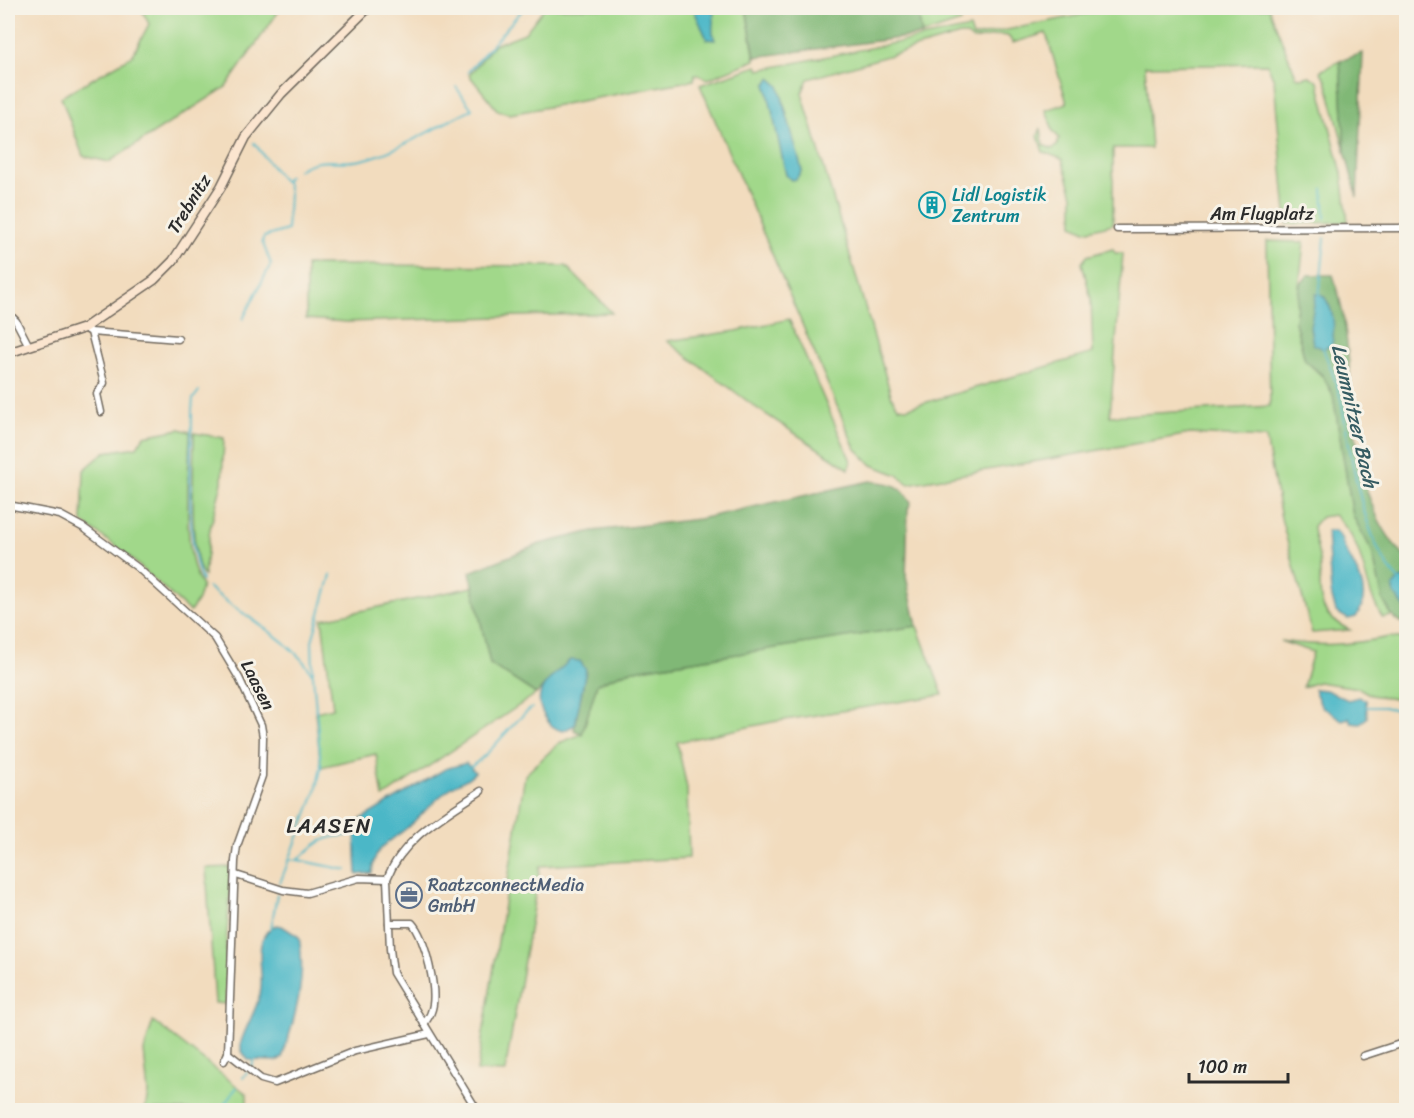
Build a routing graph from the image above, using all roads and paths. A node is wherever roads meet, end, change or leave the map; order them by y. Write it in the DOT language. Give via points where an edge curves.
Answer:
graph roads {
  1 [pos="368,8"];
  2 [pos="1407,228"];
  3 [pos="1117,229"];
  4 [pos="8,313"];
  5 [pos="88,330"];
  6 [pos="178,339"];
  7 [pos="29,345"];
  8 [pos="8,353"];
  9 [pos="101,412"];
  10 [pos="8,505"];
  11 [pos="482,791"];
  12 [pos="236,875"];
  13 [pos="387,879"];
  14 [pos="389,923"];
  15 [pos="424,1024"];
  16 [pos="429,1034"];
  17 [pos="1407,1042"];
  18 [pos="228,1053"];
  19 [pos="1364,1056"];
  20 [pos="224,1061"];
  21 [pos="477,1110"];
  1 -- 5 [label="street, Trebnitz" via="281,94 246,137 221,187 173,261"];
  2 -- 3 [label="street, Am Flugplatz"];
  4 -- 7 [label="street"];
  5 -- 6 [label="street"];
  5 -- 7 [label="street, Trebnitz"];
  5 -- 9 [label="street" via="104,383 97,394"];
  7 -- 8 [label="street, Trebnitz"];
  10 -- 12 [label="street, Laasen" via="60,515 84,528 138,568 215,638 261,725 262,776 237,846"];
  11 -- 13 [label="street" via="427,827 392,866"];
  12 -- 13 [label="street" via="283,890 308,893 359,878"];
  12 -- 18 [label="street, Laasen"];
  13 -- 14 [label="street"];
  14 -- 15 [label="street" via="393,973"];
  14 -- 15 [label="street" via="412,923 418,930 433,998 432,1012"];
  15 -- 16 [label="street"];
  16 -- 18 [label="street" via="355,1051 275,1083 261,1079"];
  16 -- 21 [label="street"];
  17 -- 19 [label="street"];
  18 -- 20 [label="street, Laasen"];
}
